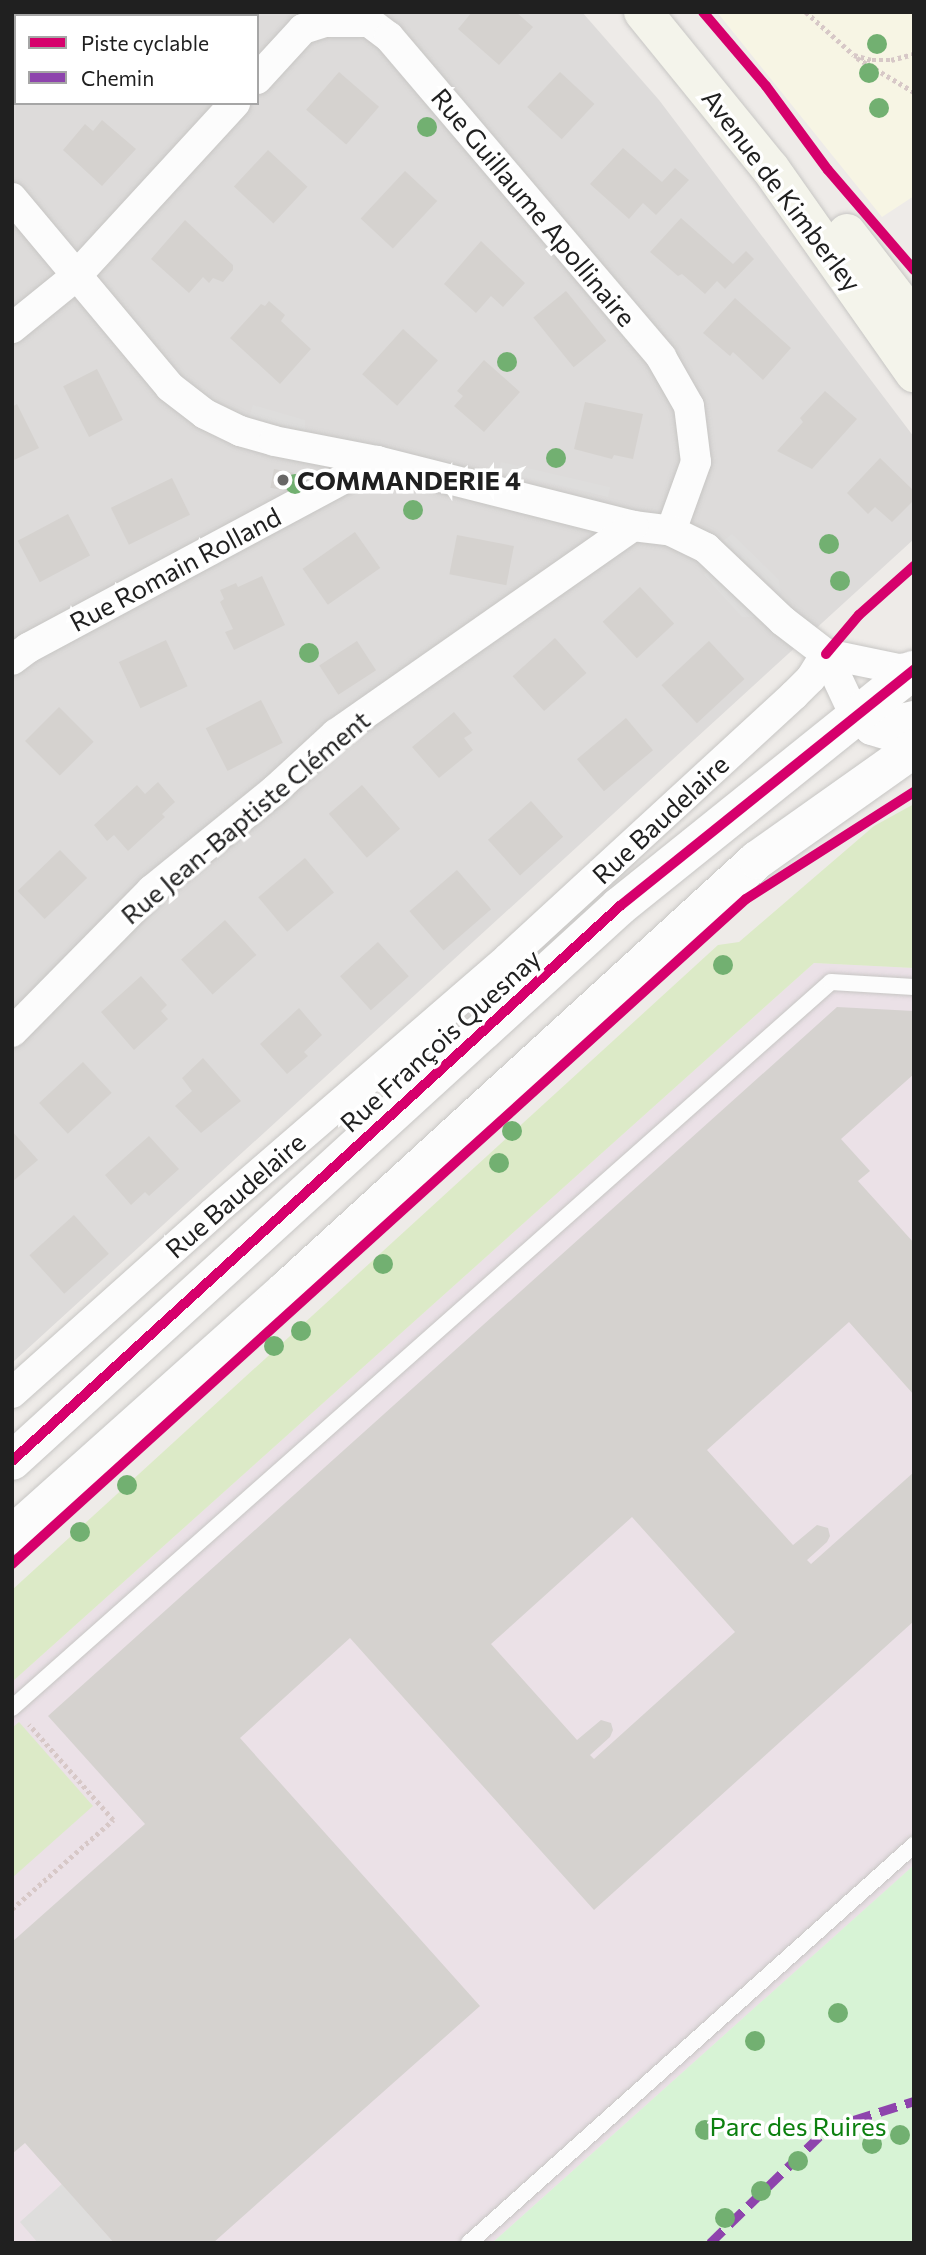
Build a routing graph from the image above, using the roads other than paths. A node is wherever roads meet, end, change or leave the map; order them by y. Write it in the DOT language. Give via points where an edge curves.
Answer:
graph roads {
  1 [pos="643,12"];
  2 [pos="672,12"];
  3 [pos="259,77"];
  4 [pos="232,105"];
  5 [pos="12,198"];
  6 [pos="76,276"];
  7 [pos="914,320"];
  8 [pos="12,328"];
  9 [pos="914,373"];
  10 [pos="377,461"];
  11 [pos="633,526"];
  12 [pos="671,531"];
  13 [pos="826,654"];
  14 [pos="12,660"];
  15 [pos="914,668"];
  16 [pos="847,699"];
  17 [pos="914,716"];
  18 [pos="914,743"];
  19 [pos="914,749"];
  20 [pos="914,987"];
  21 [pos="12,1032"];
  22 [pos="12,1393"];
  23 [pos="12,1461"];
  24 [pos="12,1535"];
  25 [pos="13,1707"];
  26 [pos="914,1845"];
  27 [pos="470,2243"];
  1 -- 9 [label="main road, Avenue de Kimberley" via="770,168"];
  2 -- 7 [label="main road, Avenue de Kimberley"];
  3 -- 12 [label="street, Rue Guillaume Apollinaire" via="303,29 325,22 369,22 389,37 661,357 689,406 696,462"];
  4 -- 6 [label="street"];
  5 -- 6 [label="street"];
  6 -- 8 [label="street"];
  6 -- 10 [label="street" via="170,387 205,414 274,441"];
  10 -- 11 [label="street"];
  10 -- 14 [label="street, Rue Romain Rolland"];
  11 -- 12 [label="street"];
  11 -- 21 [label="street, Rue Jean-Baptiste Clément" via="336,734 152,890"];
  12 -- 13 [label="street" via="706,548 783,621"];
  13 -- 15 [label="street" via="863,664"];
  13 -- 16 [label="street"];
  13 -- 22 [label="street, Rue Baudelaire" via="794,695 508,958"];
  15 -- 16 [label="street, Rue François Quesnay"];
  16 -- 17 [label="street" via="883,723"];
  16 -- 18 [label="street" via="871,730"];
  16 -- 23 [label="street, Rue François Quesnay"];
  19 -- 24 [label="street" via="757,860"];
  20 -- 25 [label="lane" via="831,982"];
  26 -- 27 [label="lane"];
}
